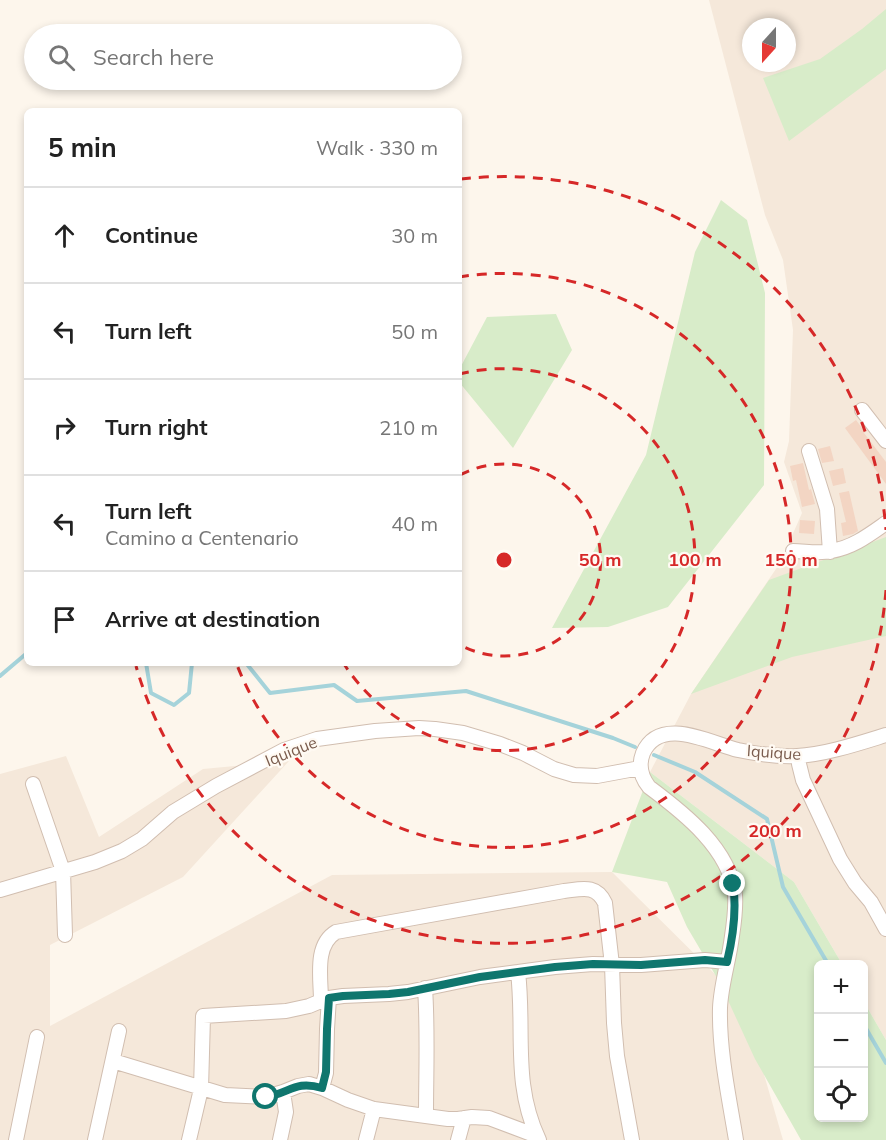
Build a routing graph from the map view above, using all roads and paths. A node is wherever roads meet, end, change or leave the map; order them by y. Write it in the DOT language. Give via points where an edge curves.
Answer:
graph roads {
  1 [pos="862,410"];
  2 [pos="886,441"];
  3 [pos="809,451"];
  4 [pos="886,523"];
  5 [pos="792,551"];
  6 [pos="830,552"];
  7 [pos="886,735"];
  8 [pos="799,756"];
  9 [pos="640,768"];
  10 [pos="33,784"];
  11 [pos="63,871"];
  12 [pos="0,890"];
  13 [pos="886,929"];
  14 [pos="65,935"];
  15 [pos="727,962"];
  16 [pos="612,965"];
  17 [pos="518,972"];
  18 [pos="425,988"];
  19 [pos="325,999"];
  20 [pos="119,1031"];
  21 [pos="37,1037"];
  22 [pos="113,1061"];
  23 [pos="322,1088"];
  24 [pos="201,1089"];
  25 [pos="283,1092"];
  26 [pos="374,1109"];
  27 [pos="426,1116"];
  28 [pos="464,1118"];
  29 [pos="538,1138"];
  30 [pos="16,1140"];
  31 [pos="95,1140"];
  32 [pos="189,1140"];
  33 [pos="280,1140"];
  34 [pos="366,1140"];
  35 [pos="458,1140"];
  36 [pos="632,1140"];
  37 [pos="736,1140"];
  1 -- 2 [label="street"];
  3 -- 6 [label="street" via="827,509"];
  4 -- 6 [label="street" via="858,542"];
  5 -- 6 [label="street"];
  7 -- 8 [label="street, Iquique"];
  8 -- 9 [label="street, Iquique" via="739,750 675,734 652,741"];
  8 -- 13 [label="street" via="803,780 840,859"];
  9 -- 11 [label="street, Iquique" via="597,776 574,775 500,744 435,729 375,731 317,739 284,750 216,786 173,812 122,851"];
  9 -- 15 [label="street" via="649,787 711,843 730,874 735,906"];
  10 -- 11 [label="street"];
  11 -- 12 [label="street, Iquique"];
  11 -- 14 [label="street"];
  15 -- 16 [label="street"];
  15 -- 37 [label="street" via="720,1028"];
  16 -- 17 [label="street"];
  16 -- 19 [label="street" via="605,903 597,892 587,888 336,932 325,941 321,951"];
  16 -- 36 [label="street" via="617,1056"];
  17 -- 18 [label="street"];
  17 -- 29 [label="street" via="522,1083"];
  18 -- 19 [label="street"];
  18 -- 27 [label="street"];
  19 -- 23 [label="street" via="326,1072"];
  19 -- 24 [label="street" via="286,1011 203,1016"];
  20 -- 22 [label="street"];
  21 -- 30 [label="street"];
  22 -- 24 [label="street"];
  22 -- 31 [label="street"];
  23 -- 25 [label="street" via="309,1084"];
  23 -- 26 [label="street"];
  24 -- 25 [label="street" via="241,1097"];
  24 -- 32 [label="street"];
  25 -- 33 [label="street" via="286,1112"];
  26 -- 27 [label="street"];
  26 -- 34 [label="street"];
  27 -- 28 [label="street"];
  28 -- 29 [label="street" via="489,1118"];
  28 -- 35 [label="street"];
}
